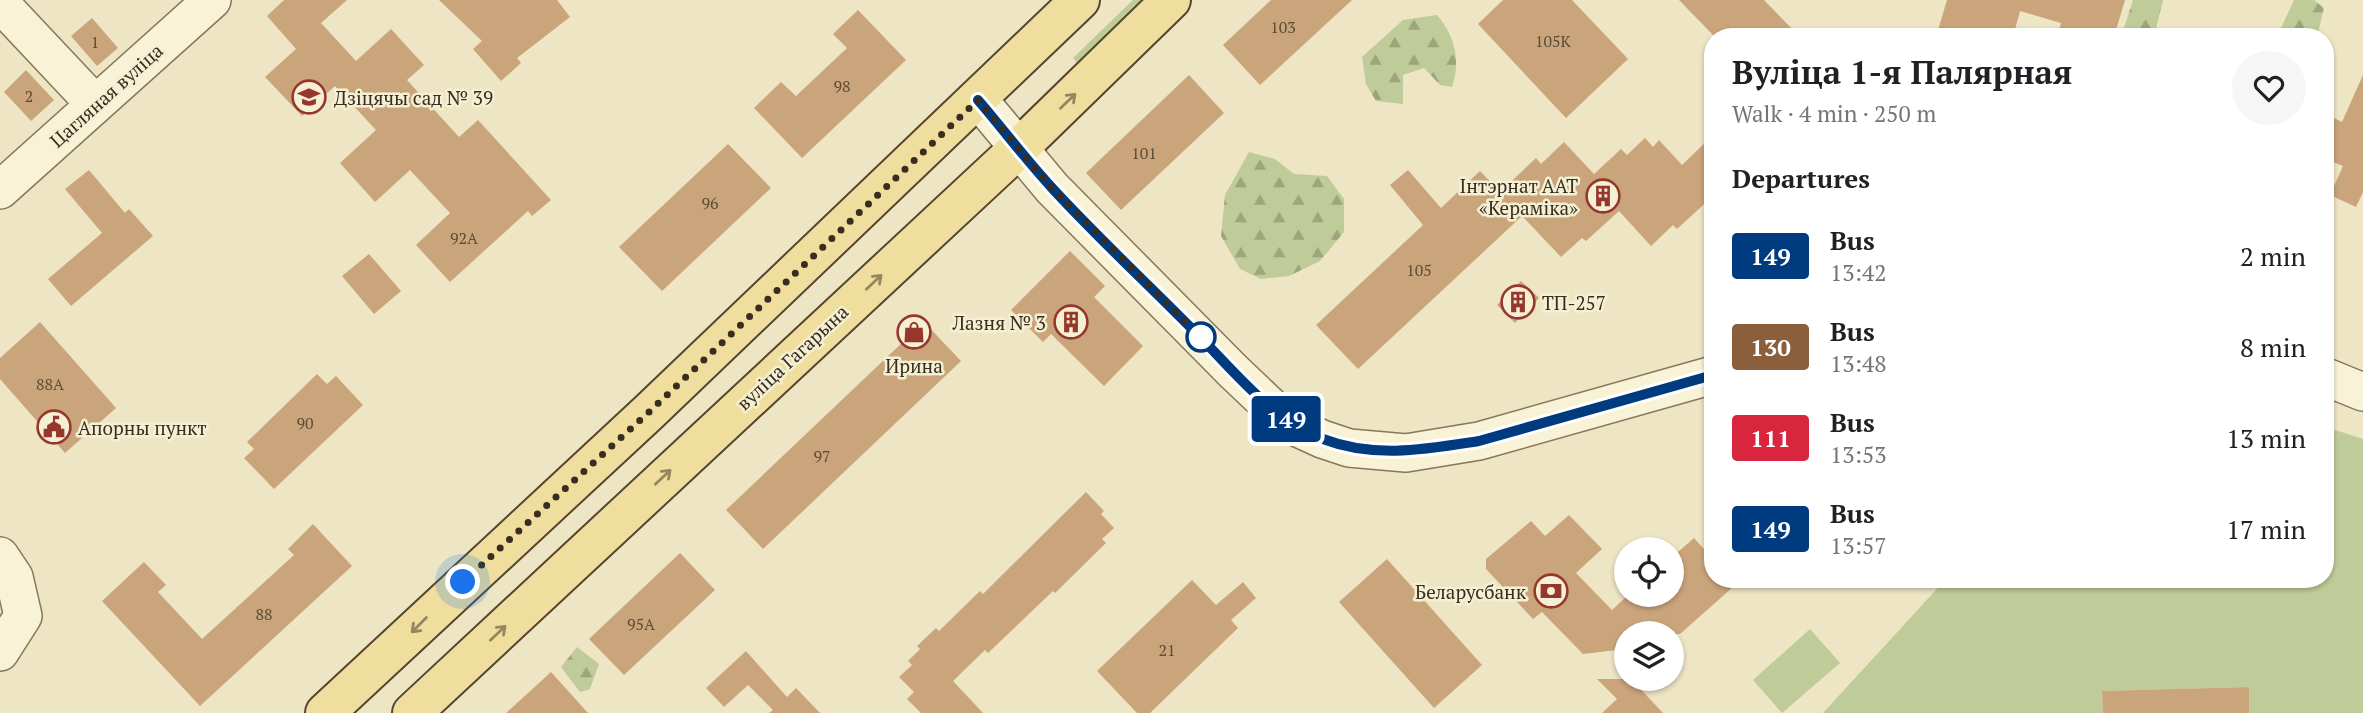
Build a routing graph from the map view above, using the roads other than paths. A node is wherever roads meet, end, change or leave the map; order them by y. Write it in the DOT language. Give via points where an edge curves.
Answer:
graph roads {
  1 [pos="212,0"];
  2 [pos="1080,0"];
  3 [pos="1171,0"];
  4 [pos="0,3"];
  5 [pos="978,100"];
  6 [pos="95,104"];
  7 [pos="1019,148"];
  8 [pos="0,190"];
  9 [pos="1704,378"];
  10 [pos="2334,380"];
  11 [pos="2363,392"];
  12 [pos="0,556"];
  13 [pos="392,651"];
  14 [pos="0,652"];
  15 [pos="423,703"];
  16 [pos="325,713"];
  1 -- 6 [label="street, Цагляная вуліца"];
  2 -- 5 [label="main road"];
  7 -- 3 [label="main road, вуліца Гагарына, one-way"];
  4 -- 6 [label="street"];
  5 -- 7 [label="street"];
  5 -- 13 [label="main road, one-way"];
  6 -- 8 [label="street, Цагляная вуліца"];
  7 -- 9 [label="street" via="1052,188 1273,409 1322,439 1406,453 1479,441"];
  15 -- 7 [label="main road, вуліца Гагарына, one-way"];
  10 -- 11 [label="street"];
  12 -- 14 [label="street" via="15,577 23,616"];
  13 -- 15 [label="main road"];
  13 -- 16 [label="main road"];
}
